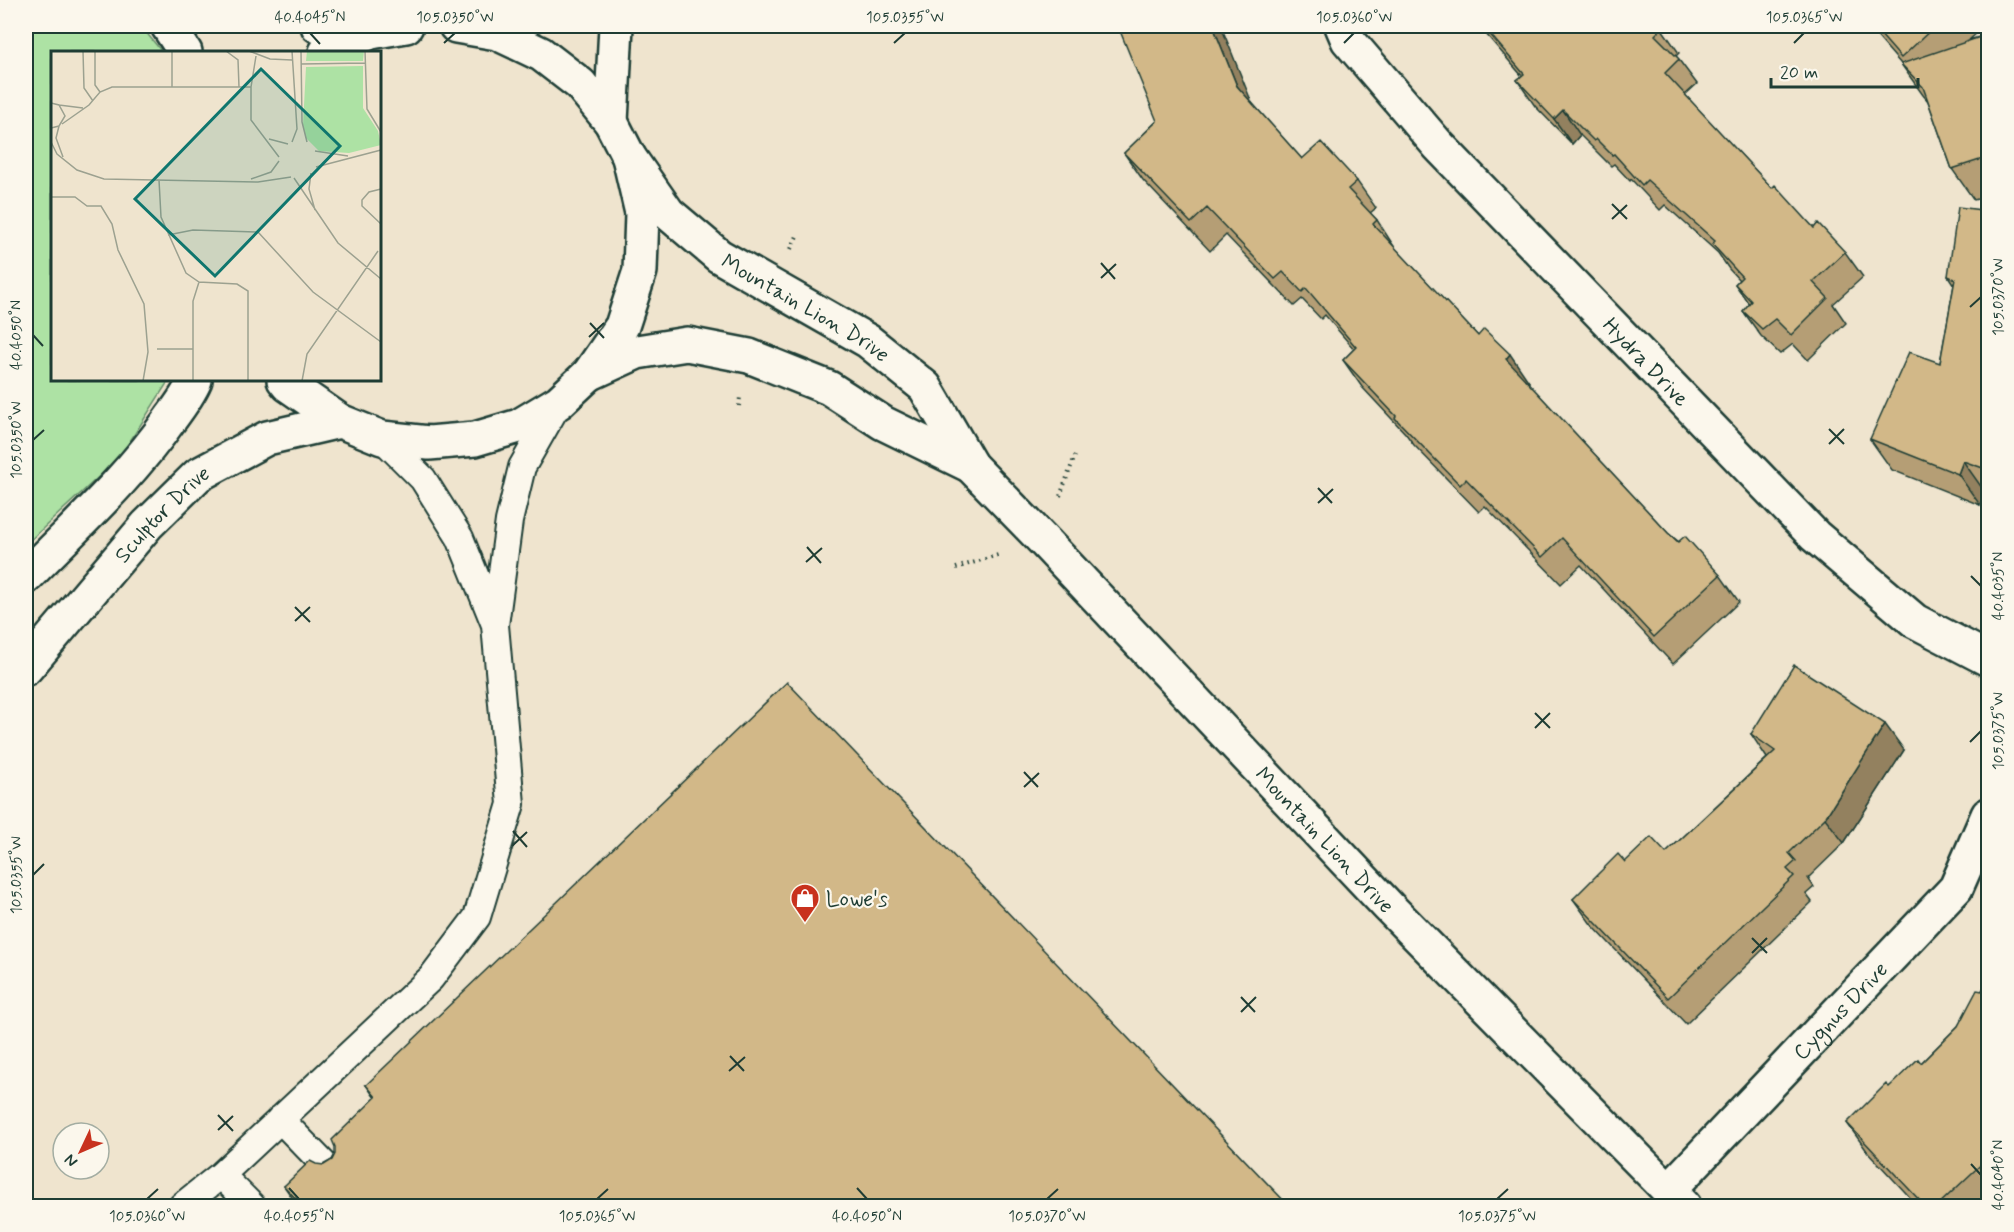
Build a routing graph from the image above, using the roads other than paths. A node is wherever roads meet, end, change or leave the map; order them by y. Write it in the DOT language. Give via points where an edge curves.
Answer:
graph roads {
  1 [pos="168,26"];
  2 [pos="318,26"];
  3 [pos="406,26"];
  4 [pos="456,26"];
  5 [pos="616,26"];
  6 [pos="1342,26"];
  7 [pos="371,32"];
  8 [pos="184,51"];
  9 [pos="328,51"];
  10 [pos="611,122"];
  11 [pos="629,158"];
  12 [pos="589,374"];
  13 [pos="195,381"];
  14 [pos="285,381"];
  15 [pos="559,402"];
  16 [pos="340,421"];
  17 [pos="382,438"];
  18 [pos="970,466"];
  19 [pos="26,577"];
  20 [pos="495,625"];
  21 [pos="1989,659"];
  22 [pos="26,669"];
  23 [pos="1989,815"];
  24 [pos="280,1119"];
  25 [pos="221,1175"];
  26 [pos="348,1189"];
  27 [pos="1676,1198"];
  28 [pos="182,1206"];
  29 [pos="252,1206"];
  1 -- 8 [label="street"];
  2 -- 7 [label="street"];
  3 -- 7 [label="street"];
  4 -- 10 [label="street" via="497,33 541,54 580,84"];
  5 -- 10 [label="street"];
  6 -- 21 [label="street, Hydra Drive" via="1348,40 1438,145 1815,536 1915,621"];
  7 -- 9 [label="street"];
  10 -- 11 [label="street"];
  11 -- 12 [label="street" via="642,213 640,271 622,326"];
  11 -- 18 [label="street, Mountain Lion Drive" via="668,213 719,255 868,341 925,387"];
  12 -- 15 [label="street"];
  12 -- 18 [label="street, Mountain Lion Drive" via="637,352 687,344 749,356 829,388 883,423"];
  13 -- 19 [label="street" via="158,436 110,493"];
  14 -- 16 [label="street"];
  15 -- 17 [label="street" via="519,426 475,439 429,443"];
  15 -- 20 [label="lane" via="522,467 509,521"];
  16 -- 17 [label="street"];
  16 -- 22 [label="street, Sculptor Drive" via="267,438 198,475 147,525"];
  17 -- 20 [label="lane" via="423,479 460,538"];
  18 -- 27 [label="street, Mountain Lion Drive" via="1389,907"];
  20 -- 24 [label="lane" via="511,804 477,917 431,978"];
  23 -- 27 [label="street, Cygnus Drive" via="1956,888"];
  24 -- 25 [label="lane"];
  24 -- 26 [label="lane"];
  25 -- 28 [label="lane"];
  25 -- 29 [label="lane"];
}
